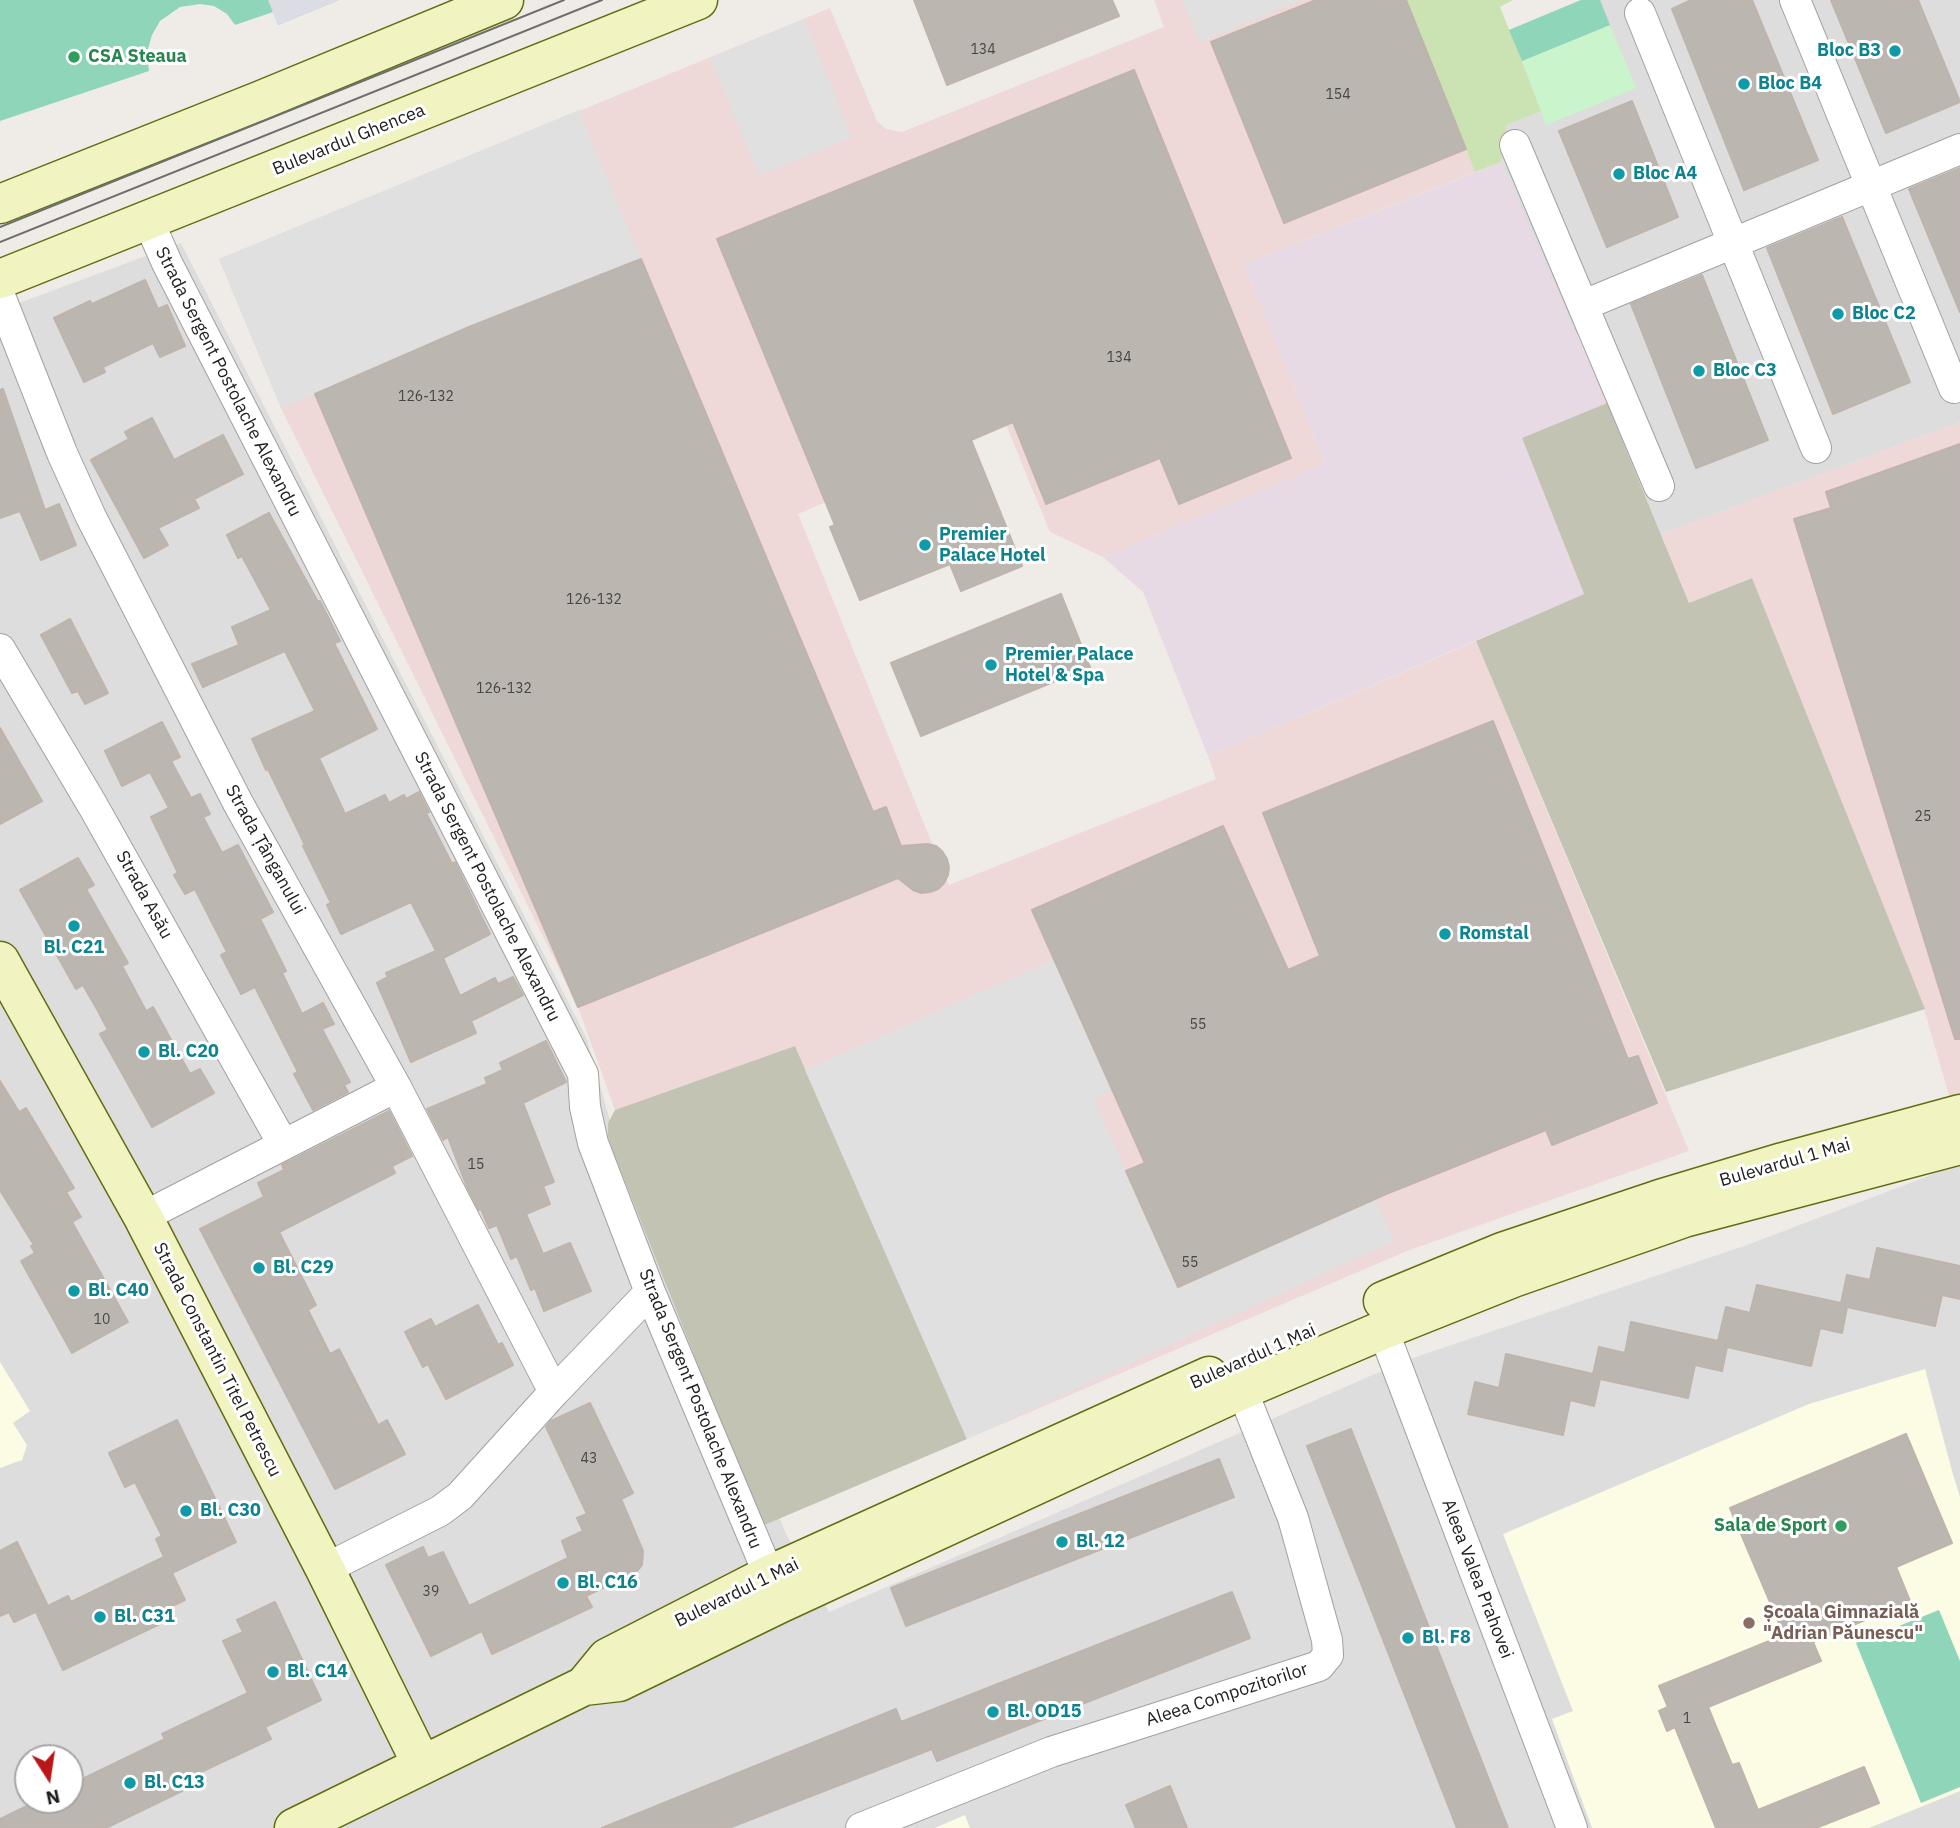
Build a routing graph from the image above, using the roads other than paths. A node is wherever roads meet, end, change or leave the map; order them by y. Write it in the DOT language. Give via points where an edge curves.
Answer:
graph roads {
  1 [pos="504,0"];
  2 [pos="698,0"];
  3 [pos="1795,0"];
  4 [pos="1640,13"];
  5 [pos="1515,145"];
  6 [pos="1960,149"];
  7 [pos="1871,186"];
  8 [pos="0,204"];
  9 [pos="148,220"];
  10 [pos="1733,243"];
  11 [pos="0,279"];
  12 [pos="0,296"];
  13 [pos="1584,305"];
  14 [pos="1954,388"];
  15 [pos="1816,448"];
  16 [pos="1659,486"];
  17 [pos="0,649"];
  18 [pos="0,961"];
  19 [pos="396,1087"];
  20 [pos="1960,1114"];
  21 [pos="283,1144"];
  22 [pos="1960,1145"];
  23 [pos="143,1217"];
  24 [pos="650,1292"];
  25 [pos="1383,1330"];
  26 [pos="1242,1390"];
  27 [pos="554,1392"];
  28 [pos="325,1569"];
  29 [pos="769,1576"];
  30 [pos="584,1686"];
  31 [pos="422,1765"];
  32 [pos="294,1828"];
  33 [pos="861,1828"];
  34 [pos="1572,1828"];
  1 -- 8 [label="main road"];
  2 -- 9 [label="main road, Bulevardul Ghencea"];
  3 -- 7 [label="street"];
  4 -- 10 [label="street"];
  5 -- 13 [label="street"];
  6 -- 7 [label="street"];
  7 -- 10 [label="street"];
  7 -- 14 [label="street"];
  9 -- 11 [label="main road, Bulevardul Ghencea"];
  9 -- 24 [label="street, Strada Sergent Postolache Alexandru" via="583,1074 593,1143"];
  10 -- 13 [label="street"];
  10 -- 15 [label="street"];
  12 -- 19 [label="street, Strada Țânganului" via="91,517 238,803"];
  13 -- 16 [label="street"];
  17 -- 21 [label="street, Strada Asău"];
  18 -- 23 [label="main road, Strada Constantin Titel Petrescu"];
  19 -- 21 [label="street"];
  19 -- 27 [label="street, Strada Țânganului"];
  20 -- 29 [label="main road, Bulevardul 1 Mai" via="1660,1199 1502,1252 1234,1365"];
  21 -- 23 [label="street"];
  22 -- 25 [label="main road, Bulevardul 1 Mai" via="1684,1218"];
  23 -- 28 [label="main road, Strada Constantin Titel Petrescu"];
  24 -- 27 [label="street"];
  24 -- 29 [label="street, Strada Sergent Postolache Alexandru"];
  25 -- 26 [label="main road, Bulevardul 1 Mai"];
  25 -- 34 [label="street, Aleea Valea Prahovei"];
  26 -- 30 [label="main road, Bulevardul 1 Mai" via="619,1682"];
  26 -- 33 [label="street, Aleea Compozitorilor" via="1293,1518 1324,1628 1328,1655 1319,1666 1051,1752"];
  27 -- 28 [label="street" via="460,1496"];
  28 -- 31 [label="main road, Strada Constantin Titel Petrescu"];
  29 -- 30 [label="main road, Bulevardul 1 Mai" via="607,1658"];
  30 -- 31 [label="main road, Bulevardul 1 Mai"];
  31 -- 32 [label="main road, Bulevardul 1 Mai"];
}
